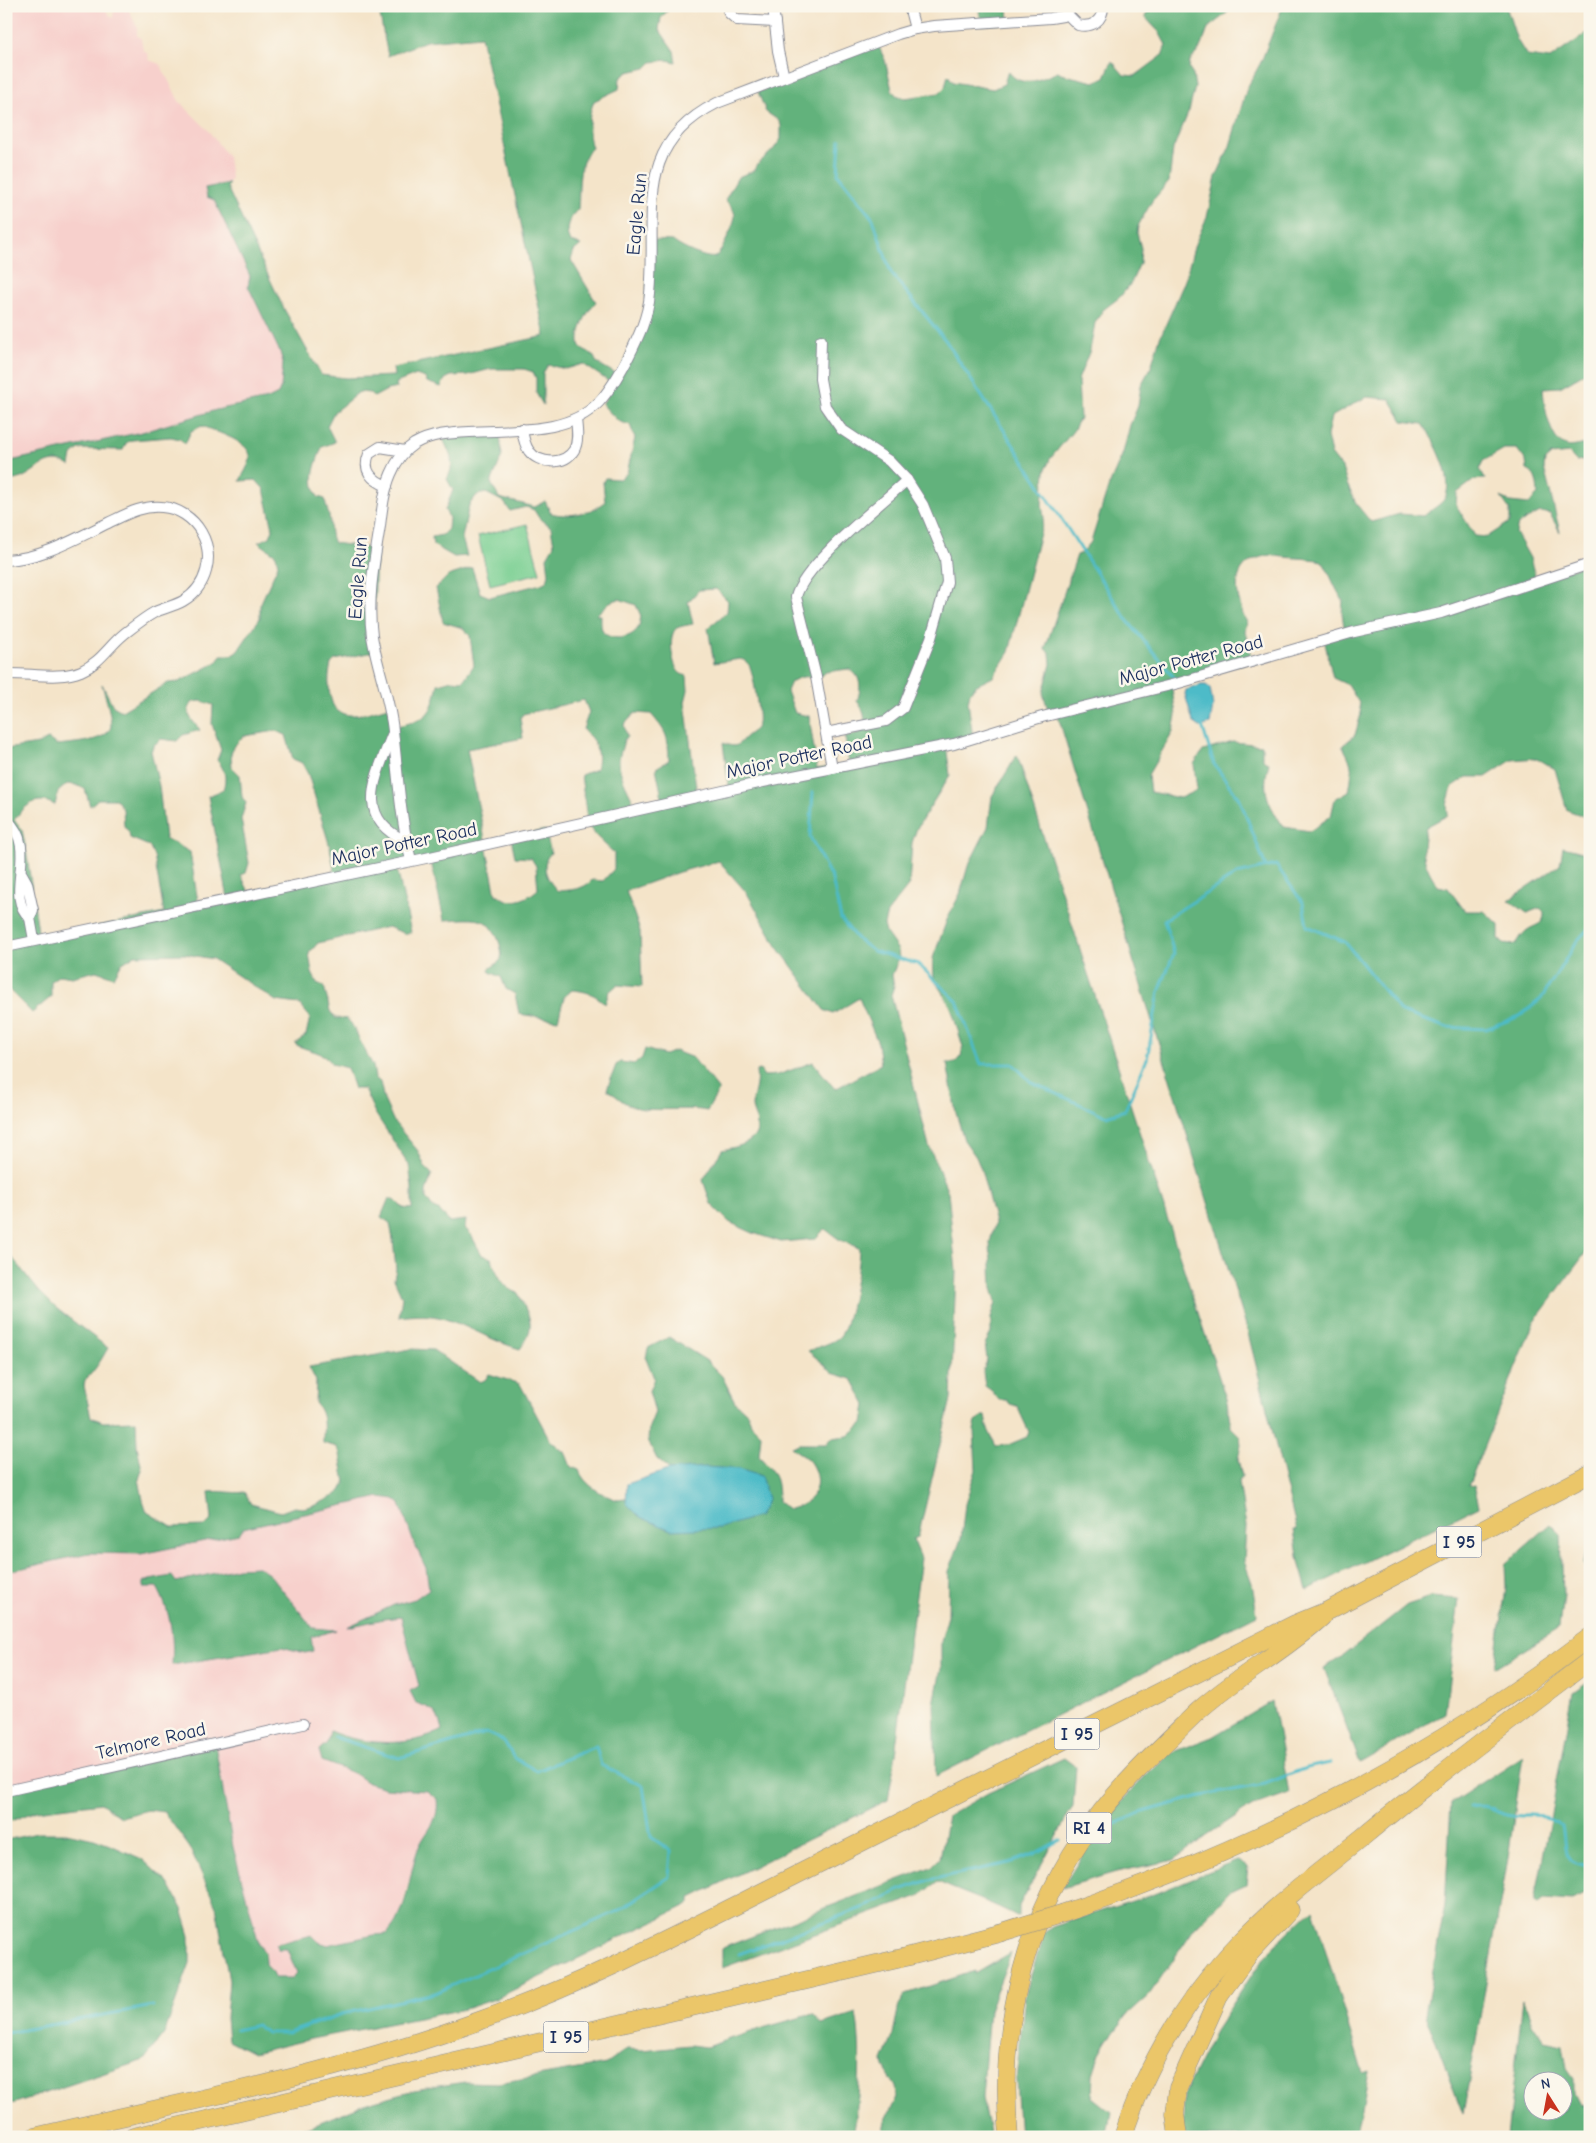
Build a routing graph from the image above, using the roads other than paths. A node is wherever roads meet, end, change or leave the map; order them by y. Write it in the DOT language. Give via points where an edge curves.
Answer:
graph roads {
  1 [pos="728,6"];
  2 [pos="774,6"];
  3 [pos="909,6"];
  4 [pos="1103,6"];
  5 [pos="1069,9"];
  6 [pos="775,22"];
  7 [pos="914,29"];
  8 [pos="784,77"];
  9 [pos="821,340"];
  10 [pos="576,419"];
  11 [pos="522,429"];
  12 [pos="404,451"];
  13 [pos="906,480"];
  14 [pos="387,486"];
  15 [pos="6,560"];
  16 [pos="1590,564"];
  17 [pos="6,674"];
  18 [pos="393,731"];
  19 [pos="826,733"];
  20 [pos="832,768"];
  21 [pos="6,819"];
  22 [pos="406,841"];
  23 [pos="411,860"];
  24 [pos="34,940"];
  25 [pos="6,947"];
  26 [pos="1590,1474"];
  27 [pos="1329,1610"];
  28 [pos="1590,1637"];
  29 [pos="1590,1660"];
  30 [pos="303,1724"];
  31 [pos="6,1791"];
  32 [pos="1364,1836"];
  33 [pos="34,2137"];
  34 [pos="133,2137"];
  35 [pos="1009,2137"];
  36 [pos="1123,2137"];
  37 [pos="1178,2137"];
  1 -- 6 [label="street" via="729,13 737,20"];
  2 -- 6 [label="street"];
  3 -- 7 [label="street"];
  4 -- 5 [label="street, Eagle Run" via="1100,18 1090,25 1078,25"];
  5 -- 7 [label="street, Eagle Run" via="1063,16 1040,20"];
  6 -- 8 [label="street"];
  7 -- 8 [label="street, Eagle Run"];
  8 -- 10 [label="street, Eagle Run" via="700,111 675,134 666,148 659,163 653,195 650,292 645,318 607,394"];
  9 -- 13 [label="street" via="820,379 825,406 841,430 888,461"];
  10 -- 11 [label="street, Eagle Run"];
  10 -- 11 [label="street" via="574,449 559,461 543,461 536,457 526,445"];
  11 -- 12 [label="street, Eagle Run" via="440,435"];
  12 -- 14 [label="street, Eagle Run"];
  12 -- 14 [label="street" via="380,447 369,454 366,463 368,473"];
  13 -- 19 [label="street" via="831,548 799,586 796,596"];
  13 -- 19 [label="street" via="923,505 945,558 948,582 931,638 903,708 886,721"];
  14 -- 18 [label="street, Eagle Run" via="370,607 374,644"];
  15 -- 17 [label="street" via="43,554 133,511 159,507 182,513 195,523 207,544 208,560 201,583 190,596 148,617 88,667 76,673"];
  16 -- 20 [label="street, Major Potter Road" via="1441,613 1354,632 954,744"];
  18 -- 22 [label="street, Eagle Run"];
  18 -- 22 [label="street" via="377,770 373,806 384,828"];
  19 -- 20 [label="street"];
  20 -- 23 [label="street, Major Potter Road"];
  21 -- 24 [label="street" via="20,838 22,874 34,910 30,918"];
  22 -- 23 [label="street, Eagle Run"];
  23 -- 24 [label="street, Major Potter Road"];
  24 -- 25 [label="street, Major Potter Road"];
  26 -- 27 [label="highway, I 95"];
  27 -- 33 [label="highway, I 95" via="1295,1624 729,1908 526,2003 449,2032 365,2058"];
  27 -- 35 [label="highway, RI 4" via="1303,1635 1234,1682 1196,1714 1118,1791 1064,1866 1033,1932 1016,1993 1008,2057"];
  28 -- 34 [label="highway, I 95, bridge" via="1482,1713 1358,1787 1213,1856 1064,1913 896,1959"];
  29 -- 32 [label="highway" via="1466,1752"];
  30 -- 31 [label="street, Telmore Road"];
  32 -- 36 [label="highway" via="1263,1919 1215,1970 1164,2044 1140,2092"];
  32 -- 37 [label="highway" via="1261,1940 1220,1994 1178,2088 1175,2114"];
}
